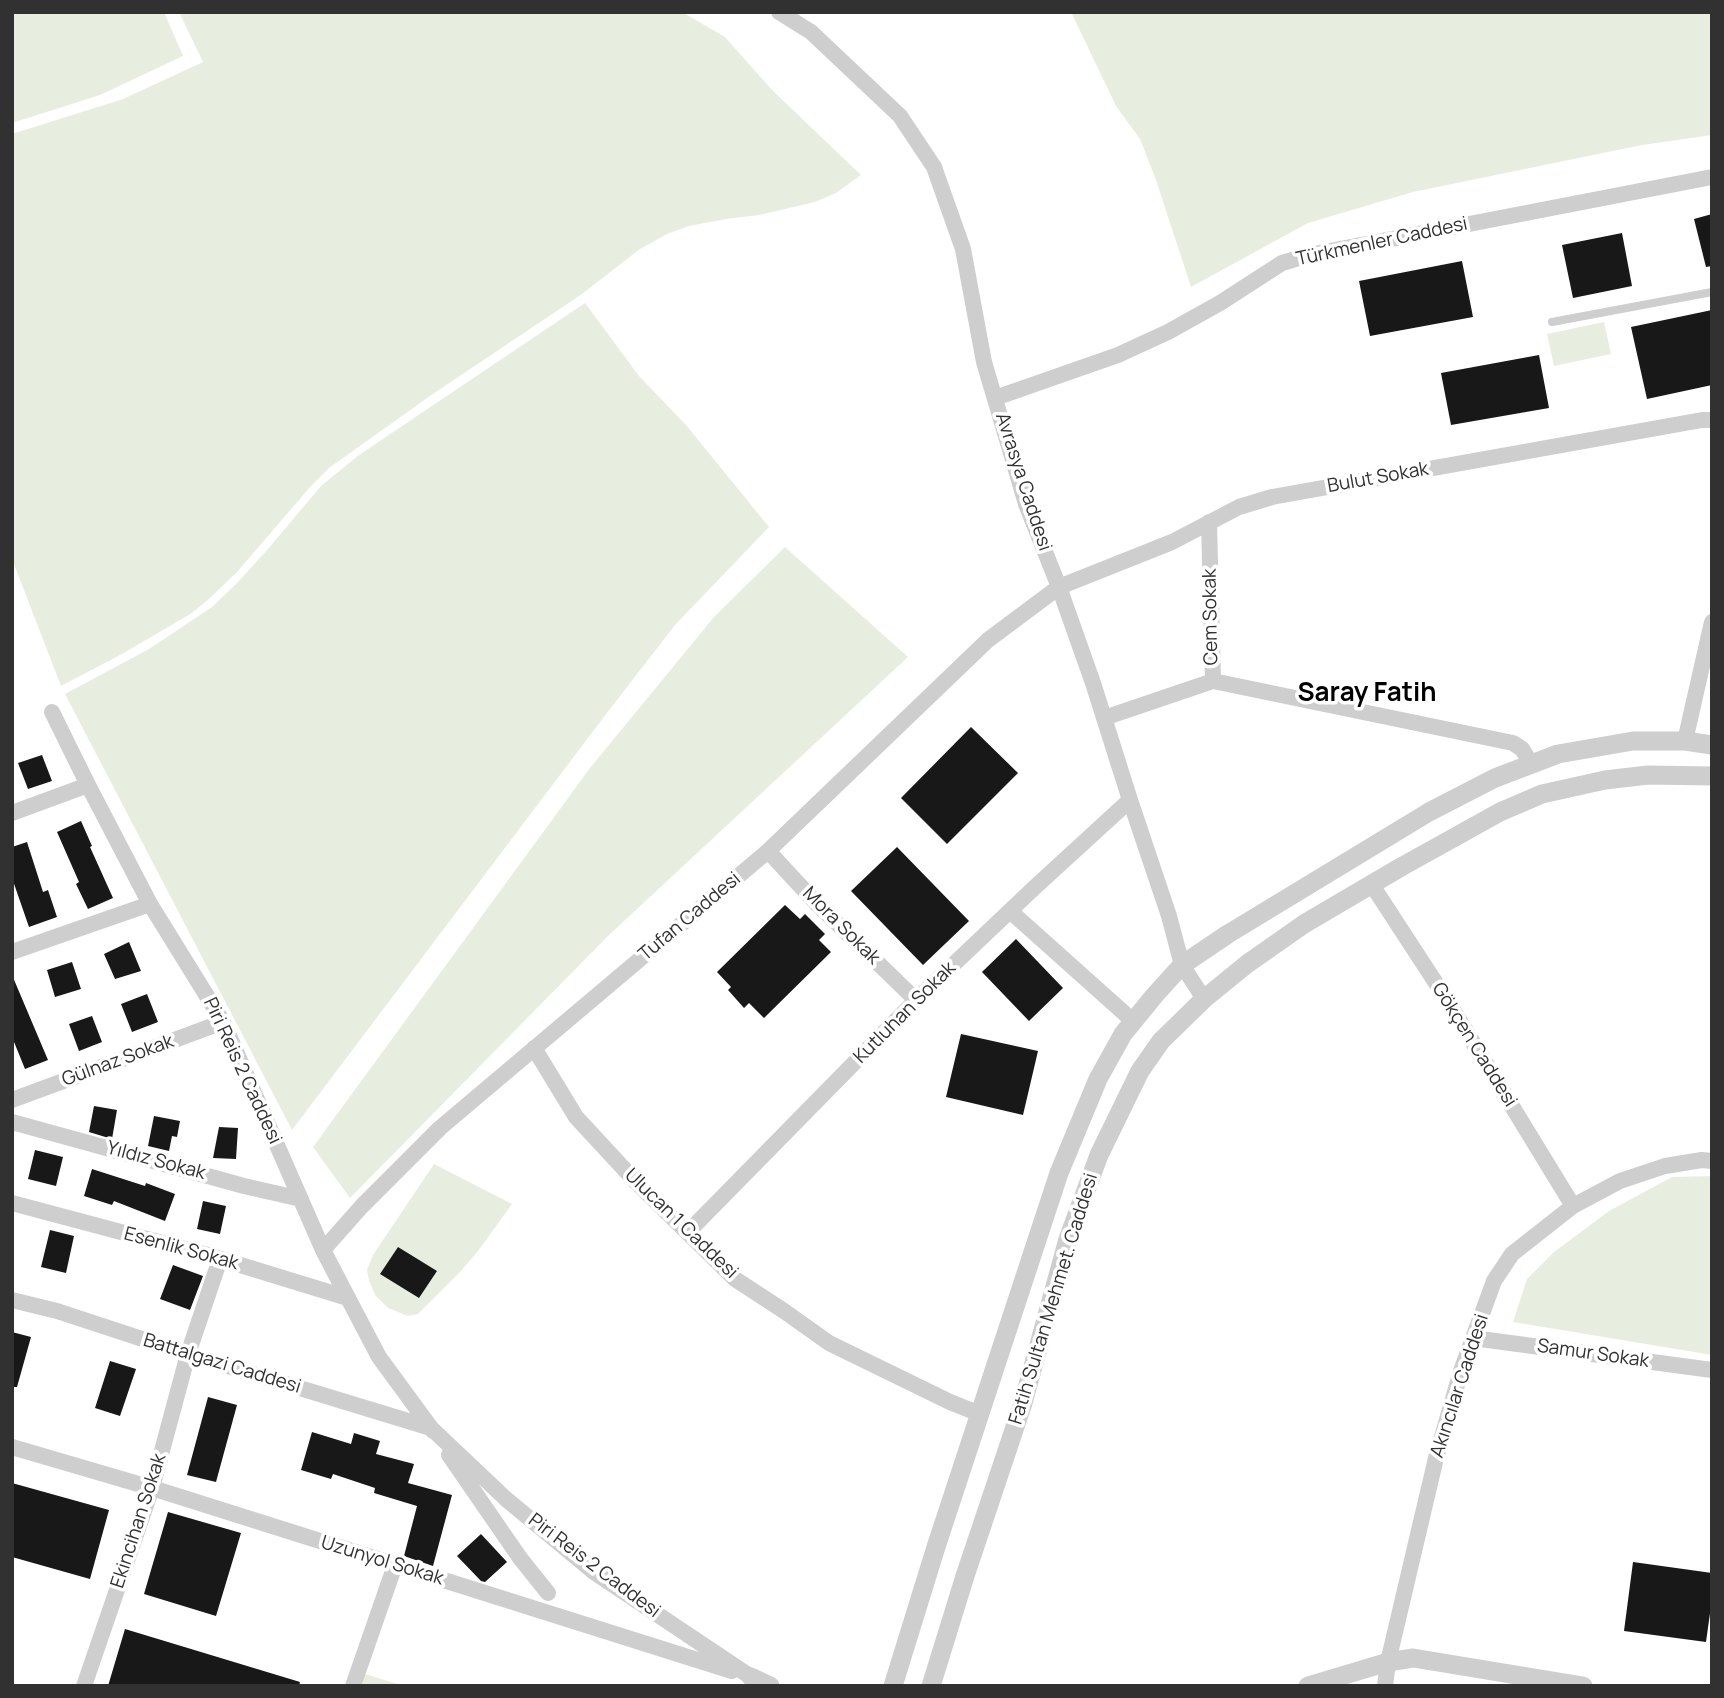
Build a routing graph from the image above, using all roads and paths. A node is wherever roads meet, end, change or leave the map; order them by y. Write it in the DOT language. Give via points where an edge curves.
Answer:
graph roads {
  1 [pos="779,12"];
  2 [pos="1712,177"];
  3 [pos="1712,292"];
  4 [pos="1552,321"];
  5 [pos="995,398"];
  6 [pos="1712,420"];
  7 [pos="1209,522"];
  8 [pos="1059,587"];
  9 [pos="1712,622"];
  10 [pos="1213,681"];
  11 [pos="52,712"];
  12 [pos="1104,718"];
  13 [pos="1685,741"];
  14 [pos="1712,745"];
  15 [pos="1529,765"];
  16 [pos="1712,776"];
  17 [pos="88,785"];
  18 [pos="1130,800"];
  19 [pos="12,813"];
  20 [pos="768,851"];
  21 [pos="1371,885"];
  22 [pos="150,904"];
  23 [pos="1010,911"];
  24 [pos="12,952"];
  25 [pos="1182,965"];
  26 [pos="1204,999"];
  27 [pos="916,1000"];
  28 [pos="1133,1021"];
  29 [pos="223,1022"];
  30 [pos="534,1048"];
  31 [pos="12,1100"];
  32 [pos="12,1122"];
  33 [pos="1712,1161"];
  34 [pos="301,1199"];
  35 [pos="12,1203"];
  36 [pos="1573,1206"];
  37 [pos="688,1232"];
  38 [pos="323,1250"];
  39 [pos="220,1259"];
  40 [pos="348,1298"];
  41 [pos="12,1300"];
  42 [pos="1474,1338"];
  43 [pos="188,1354"];
  44 [pos="1712,1370"];
  45 [pos="980,1414"];
  46 [pos="431,1428"];
  47 [pos="12,1447"];
  48 [pos="152,1488"];
  49 [pos="395,1565"];
  50 [pos="548,1592"];
  51 [pos="1388,1662"];
  52 [pos="751,1677"];
  53 [pos="84,1686"];
  54 [pos="353,1686"];
  55 [pos="770,1686"];
  56 [pos="892,1686"];
  57 [pos="930,1686"];
  58 [pos="1308,1686"];
  59 [pos="1385,1686"];
  60 [pos="1583,1686"];
  1 -- 5 [label="street, Avrasya Caddesi" via="811,32 900,116 934,167 963,249"];
  2 -- 5 [label="street, Türkmenler Caddesi" via="1300,257 1282,263 1168,332 1118,355"];
  3 -- 4 [label="lane"];
  5 -- 8 [label="street, Avrasya Caddesi" via="1026,504"];
  6 -- 7 [label="street, Bulut Sokak" via="1272,496"];
  7 -- 8 [label="street, Bulut Sokak" via="1172,542"];
  7 -- 10 [label="street, Cem Sokak"];
  8 -- 12 [label="street, Avrasya Caddesi"];
  8 -- 20 [label="street, Tufan Caddesi" via="988,640"];
  9 -- 13 [label="street"];
  10 -- 12 [label="street, Cem Sokak"];
  10 -- 15 [label="street" via="1513,743 1522,749"];
  11 -- 17 [label="street, Piri Reis 2 Caddesi"];
  12 -- 18 [label="street, Avrasya Caddesi"];
  13 -- 14 [label="street, Fatih Sultan Mehmet. Caddesi"];
  13 -- 15 [label="street, Fatih Sultan Mehmet. Caddesi" via="1633,741 1558,754"];
  15 -- 25 [label="street, Fatih Sultan Mehmet. Caddesi" via="1429,812"];
  16 -- 21 [label="street, Fatih Sultan Mehmet. Caddesi" via="1648,775 1542,794 1500,812"];
  17 -- 19 [label="street"];
  17 -- 22 [label="street, Piri Reis 2 Caddesi"];
  18 -- 23 [label="street, Kutluhan Sokak"];
  18 -- 25 [label="street, Avrasya Caddesi"];
  20 -- 27 [label="street, Mora Sokak"];
  20 -- 30 [label="street, Tufan Caddesi"];
  21 -- 26 [label="street, Fatih Sultan Mehmet. Caddesi" via="1304,924"];
  21 -- 36 [label="street, Gökçen Caddesi"];
  22 -- 24 [label="street"];
  22 -- 29 [label="street, Piri Reis 2 Caddesi"];
  23 -- 27 [label="street, Kutluhan Sokak"];
  23 -- 28 [label="street"];
  25 -- 26 [label="street, Avrasya Caddesi"];
  25 -- 28 [label="street, Fatih Sultan Mehmet. Caddesi"];
  26 -- 57 [label="street, Fatih Sultan Mehmet. Caddesi" via="1161,1041 1140,1072 1099,1155 1068,1239 1023,1404"];
  27 -- 37 [label="street, Kutluhan Sokak"];
  28 -- 45 [label="street, Fatih Sultan Mehmet. Caddesi" via="1098,1079 1059,1173"];
  29 -- 31 [label="street, Gülnaz Sokak"];
  29 -- 34 [label="street, Piri Reis 2 Caddesi"];
  30 -- 37 [label="street, Ulucan 1 Caddesi" via="576,1117"];
  30 -- 38 [label="street, Tufan Caddesi" via="440,1128"];
  32 -- 34 [label="street, Yıldız Sokak"];
  33 -- 36 [label="street, Akıncılar Caddesi" via="1665,1166 1620,1181"];
  34 -- 38 [label="street, Piri Reis 2 Caddesi"];
  35 -- 39 [label="street, Esenlik Sokak"];
  36 -- 42 [label="street, Akıncılar Caddesi" via="1512,1254 1494,1281"];
  37 -- 45 [label="street, Ulucan 1 Caddesi" via="735,1279 829,1343"];
  38 -- 40 [label="street, Piri Reis 2 Caddesi"];
  39 -- 40 [label="street, Esenlik Sokak"];
  39 -- 43 [label="street, Ekincihan Sokak"];
  40 -- 46 [label="street, Piri Reis 2 Caddesi" via="379,1357"];
  41 -- 43 [label="street, Battalgazi Caddesi"];
  42 -- 44 [label="street, Samur Sokak"];
  42 -- 51 [label="street, Akıncılar Caddesi" via="1436,1458"];
  43 -- 46 [label="street, Battalgazi Caddesi"];
  43 -- 48 [label="street, Ekincihan Sokak"];
  45 -- 56 [label="street, Fatih Sultan Mehmet. Caddesi"];
  46 -- 50 [label="street, Piri Reis 2 Caddesi"];
  46 -- 52 [label="street, Piri Reis 2 Caddesi" via="506,1499 594,1572"];
  47 -- 48 [label="street, Uzunyol Sokak"];
  48 -- 49 [label="street, Uzunyol Sokak"];
  48 -- 53 [label="street, Ekincihan Sokak"];
  49 -- 52 [label="street, Uzunyol Sokak"];
  49 -- 54 [label="street"];
  51 -- 58 [label="street"];
  51 -- 59 [label="street, Akıncılar Caddesi"];
  51 -- 60 [label="street" via="1413,1658"];
  52 -- 55 [label="street, Piri Reis 2 Caddesi"];
}
